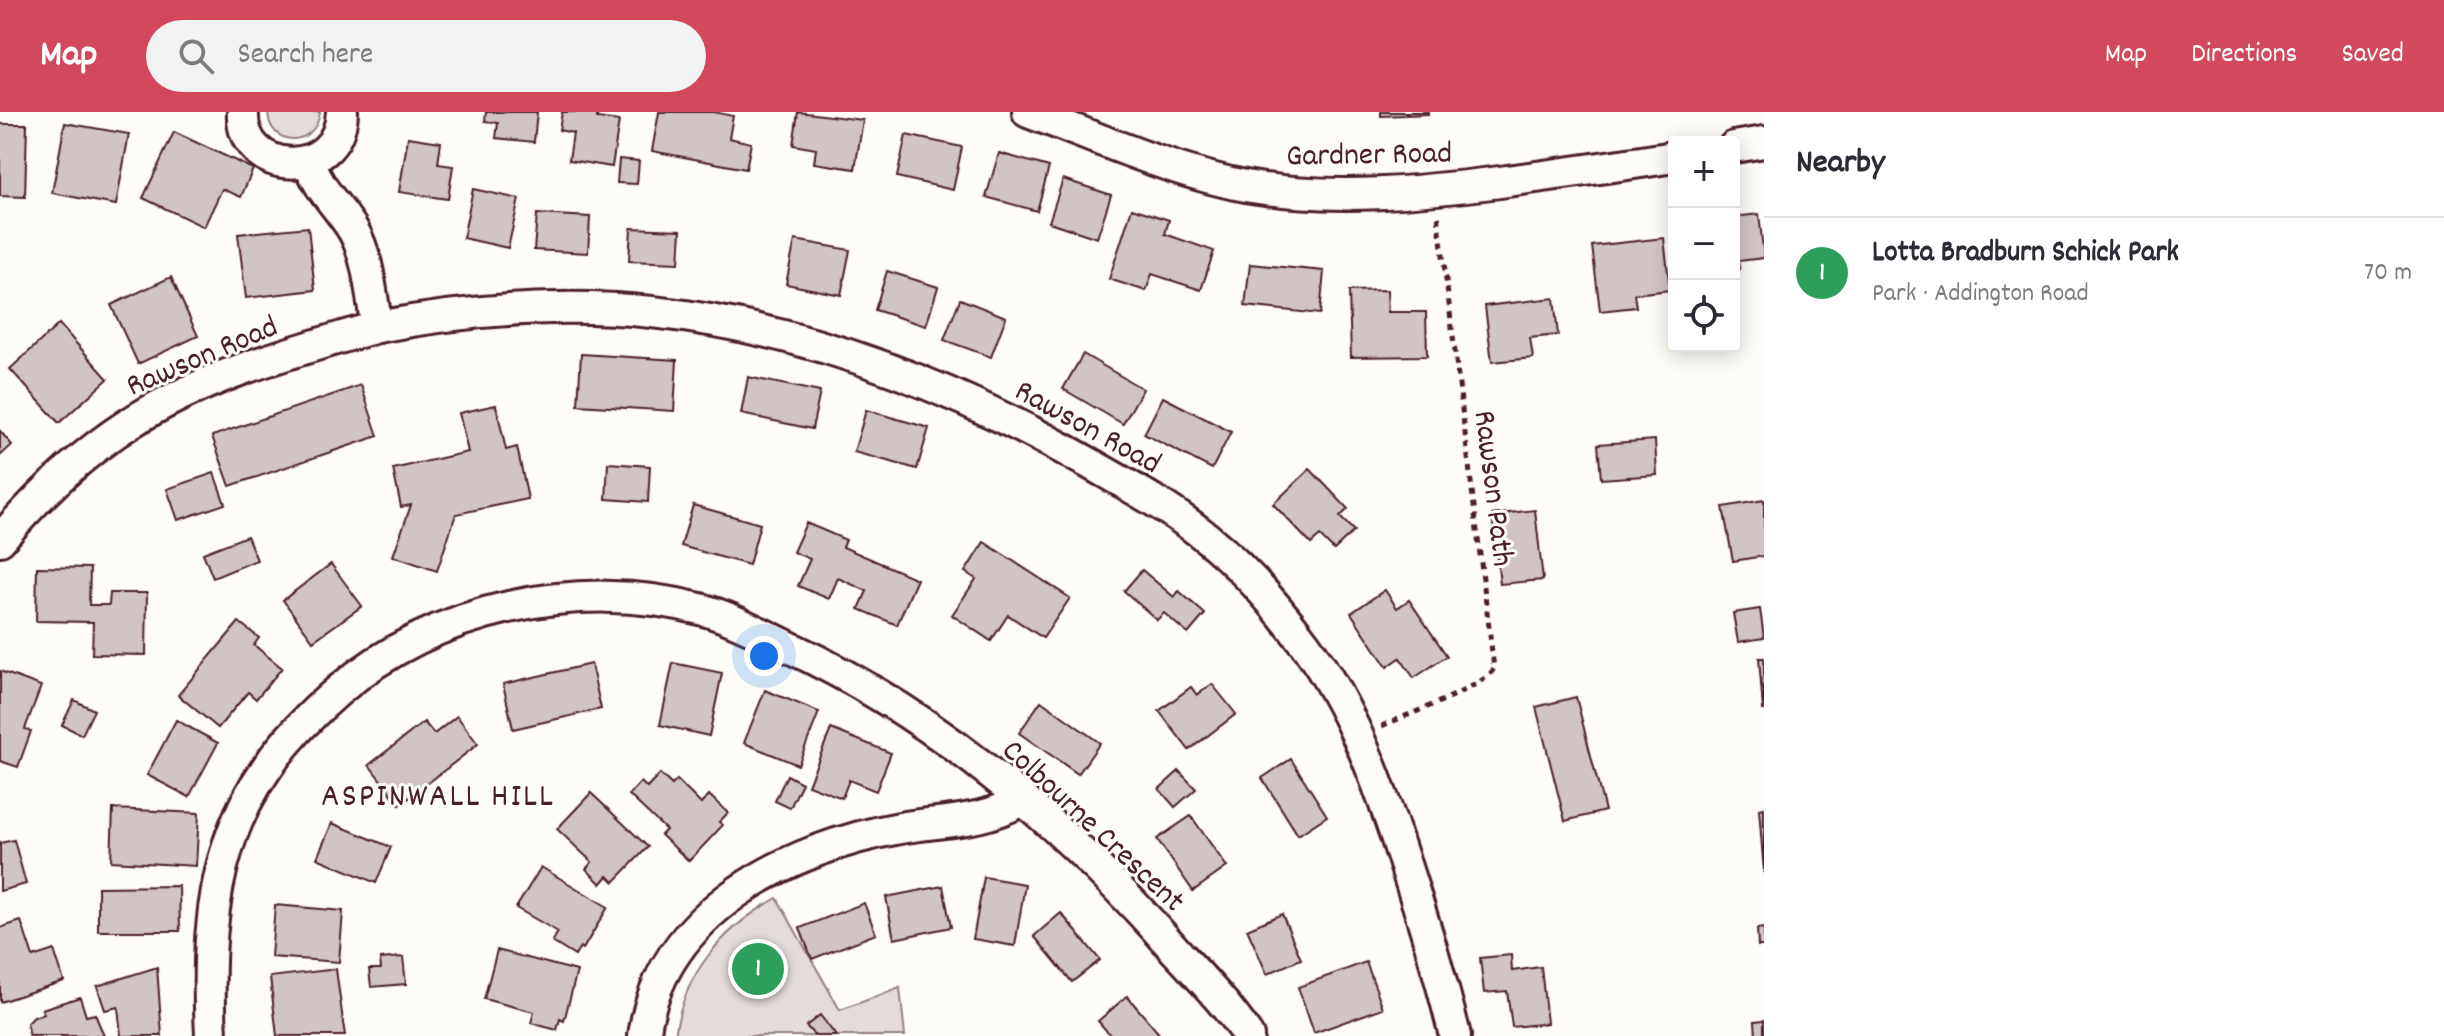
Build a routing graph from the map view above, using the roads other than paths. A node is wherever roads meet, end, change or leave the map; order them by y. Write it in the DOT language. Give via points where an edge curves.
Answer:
graph roads {
  1 [pos="243,112"];
  2 [pos="342,112"];
  3 [pos="1028,112"];
  4 [pos="1764,142"];
  5 [pos="1740,146"];
  6 [pos="1668,158"];
  7 [pos="309,162"];
  8 [pos="377,327"];
  9 [pos="0,540"];
  10 [pos="1024,799"];
  11 [pos="211,1036"];
  12 [pos="644,1036"];
  13 [pos="1248,1036"];
  14 [pos="1455,1036"];
  1 -- 7 [label="street" via="247,135 257,149 271,159"];
  2 -- 7 [label="street" via="331,145"];
  3 -- 6 [label="street, Gardner Road" via="1189,171 1255,188 1329,194 1401,194"];
  4 -- 5 [label="street"];
  7 -- 8 [label="street" via="319,186 354,232"];
  8 -- 9 [label="street, Rawson Road" via="231,373 129,423 48,489"];
  8 -- 14 [label="street, Rawson Road" via="534,306 650,311 728,324 834,352 937,389 1038,435 1153,500 1205,537 1252,581 1307,647 1338,698 1388,810"];
  10 -- 11 [label="street, Colbourne Crescent" via="887,699 711,612 627,596 589,595 473,618 406,645 353,677 289,737 257,780 238,816 217,890 211,928"];
  10 -- 12 [label="street" via="980,818 840,843 749,883 711,912 678,949 654,993"];
  10 -- 13 [label="street, Colbourne Crescent" via="1158,929"];
}
